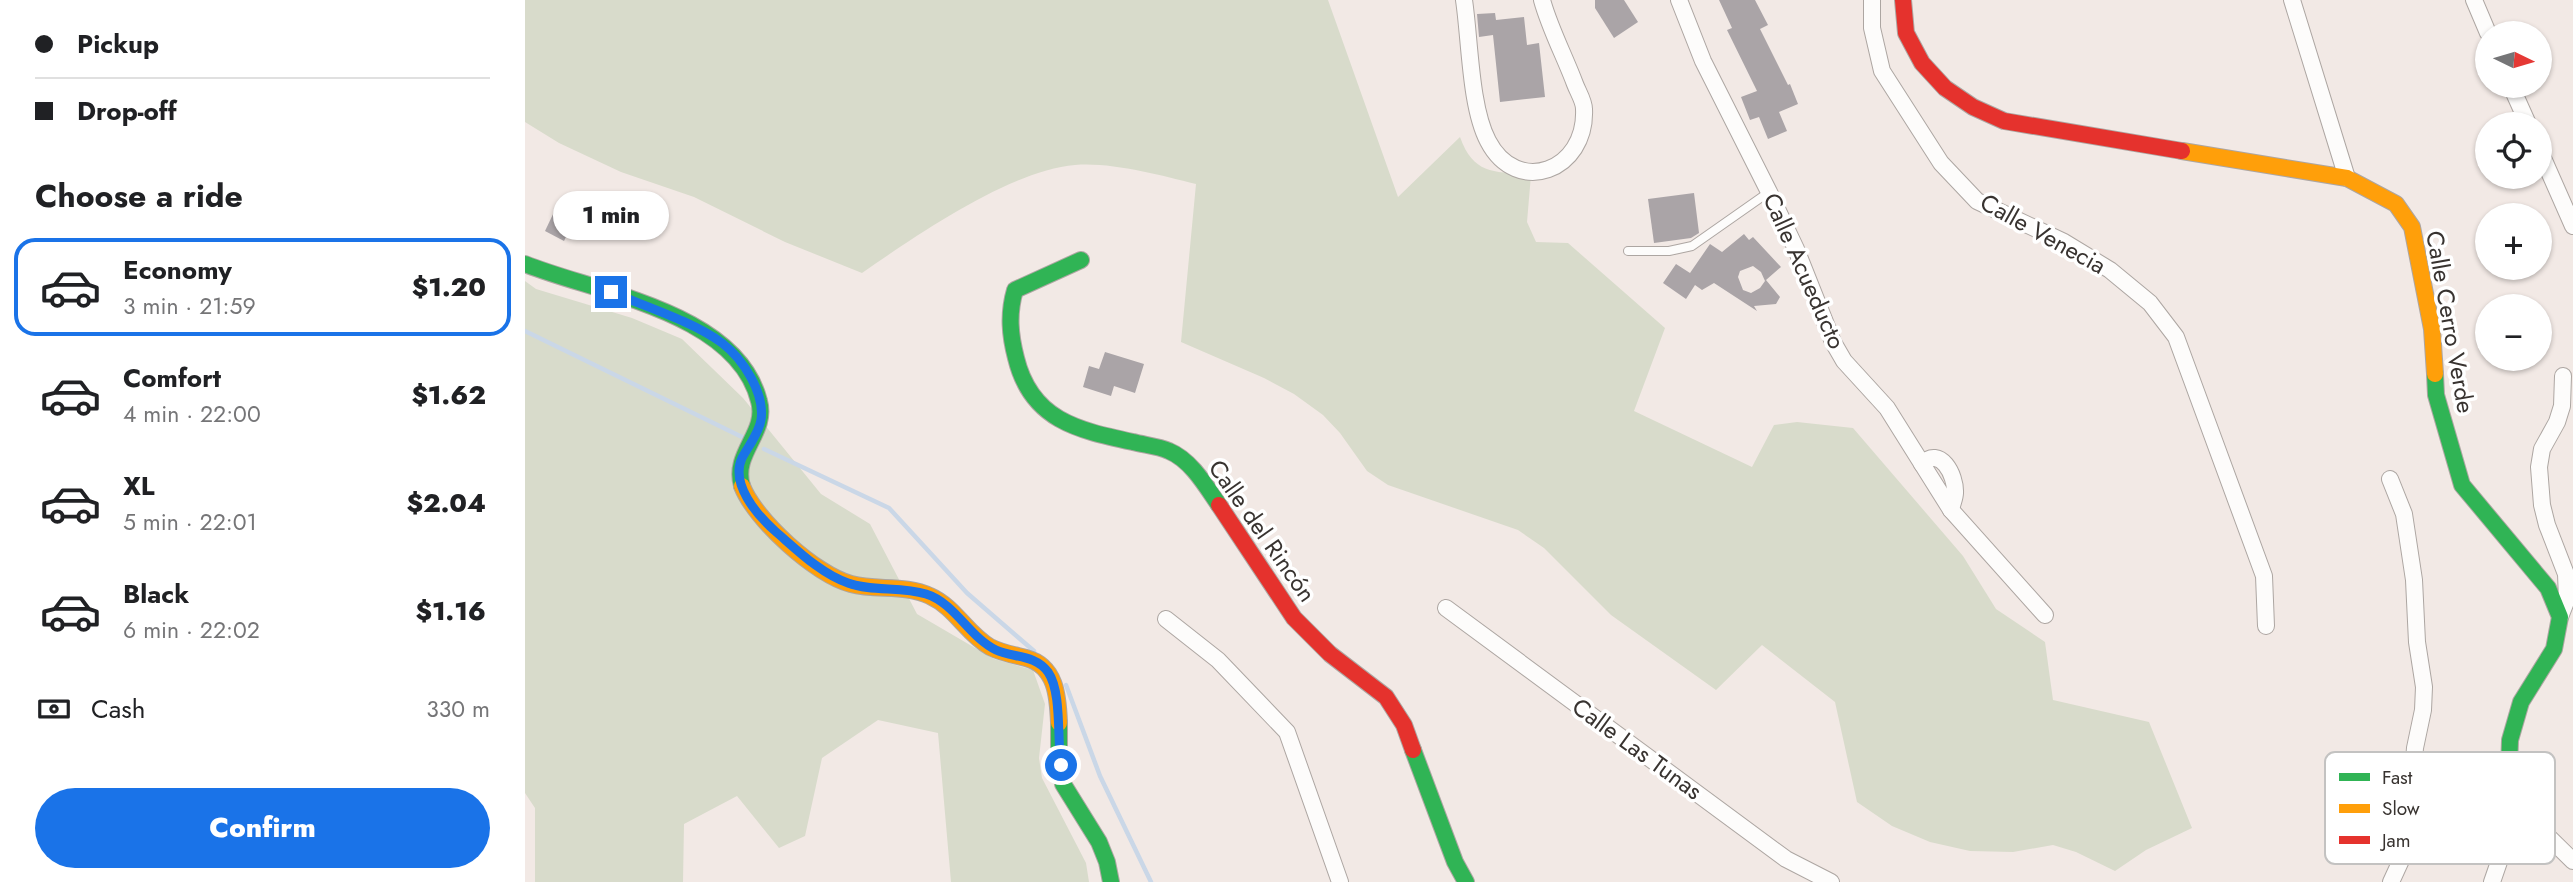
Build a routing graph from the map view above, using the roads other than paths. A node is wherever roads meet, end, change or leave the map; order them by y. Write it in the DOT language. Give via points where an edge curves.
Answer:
graph roads {
  1 [pos="1464,0"];
  2 [pos="1542,0"];
  3 [pos="1679,0"];
  4 [pos="1872,0"];
  5 [pos="1903,0"];
  6 [pos="2292,0"];
  7 [pos="2474,0"];
  8 [pos="2483,21"];
  9 [pos="2347,178"];
  10 [pos="2552,178"];
  11 [pos="1769,192"];
  12 [pos="2573,226"];
  13 [pos="1628,251"];
  14 [pos="1081,260"];
  15 [pos="525,264"];
  16 [pos="2563,376"];
  17 [pos="2391,479"];
  18 [pos="1447,608"];
  19 [pos="2045,615"];
  20 [pos="2560,617"];
  21 [pos="1166,620"];
  22 [pos="2266,626"];
  23 [pos="2415,752"];
  24 [pos="2510,752"];
  25 [pos="2555,843"];
  26 [pos="2573,861"];
  27 [pos="2399,864"];
  28 [pos="2498,864"];
  29 [pos="1111,882"];
  30 [pos="1340,882"];
  31 [pos="1466,882"];
  32 [pos="1831,882"];
  33 [pos="2391,882"];
  34 [pos="2492,882"];
  1 -- 2 [label="street" via="1487,140 1501,161 1524,171 1545,171 1567,160 1581,137 1584,107"];
  3 -- 11 [label="street, Calle Acueducto" via="1703,61"];
  4 -- 22 [label="street, Calle Venecia" via="1872,28 1882,71 1941,163 1977,201 2110,270 2150,303 2176,337 2264,576"];
  5 -- 9 [label="street, Calle Cerro Verde" via="1905,30 1919,63 1975,110 2004,121"];
  6 -- 9 [label="street"];
  7 -- 8 [label="street"];
  9 -- 20 [label="street, Calle Cerro Verde" via="2396,204 2412,227 2432,329 2436,395 2462,485 2548,588"];
  10 -- 12 [label="street"];
  11 -- 13 [label="lane" via="1692,246"];
  11 -- 19 [label="street, Calle Acueducto" via="1844,361 1887,408 1951,510"];
  14 -- 31 [label="street, Calle del Rincón" via="1015,290 1008,309 1020,376 1041,407 1070,426 1168,450 1182,458 1207,487 1294,618 1329,654 1386,697 1404,725"];
  15 -- 29 [label="street" via="611,292 722,343 749,373 760,404 761,422 740,463 740,482 753,507 773,529 848,583 927,594 997,651 1040,664 1055,690 1064,785 1101,845"];
  16 -- 20 [label="street" via="2562,406 2542,449 2539,467 2544,515 2566,574 2567,599"];
  17 -- 23 [label="street" via="2404,514 2424,687"];
  18 -- 32 [label="street, Calle Las Tunas" via="1786,859"];
  20 -- 24 [label="street" via="2554,649 2521,702"];
  21 -- 30 [label="street" via="1218,660 1287,732"];
  25 -- 26 [label="street"];
  27 -- 33 [label="street"];
  28 -- 34 [label="street"];
}
